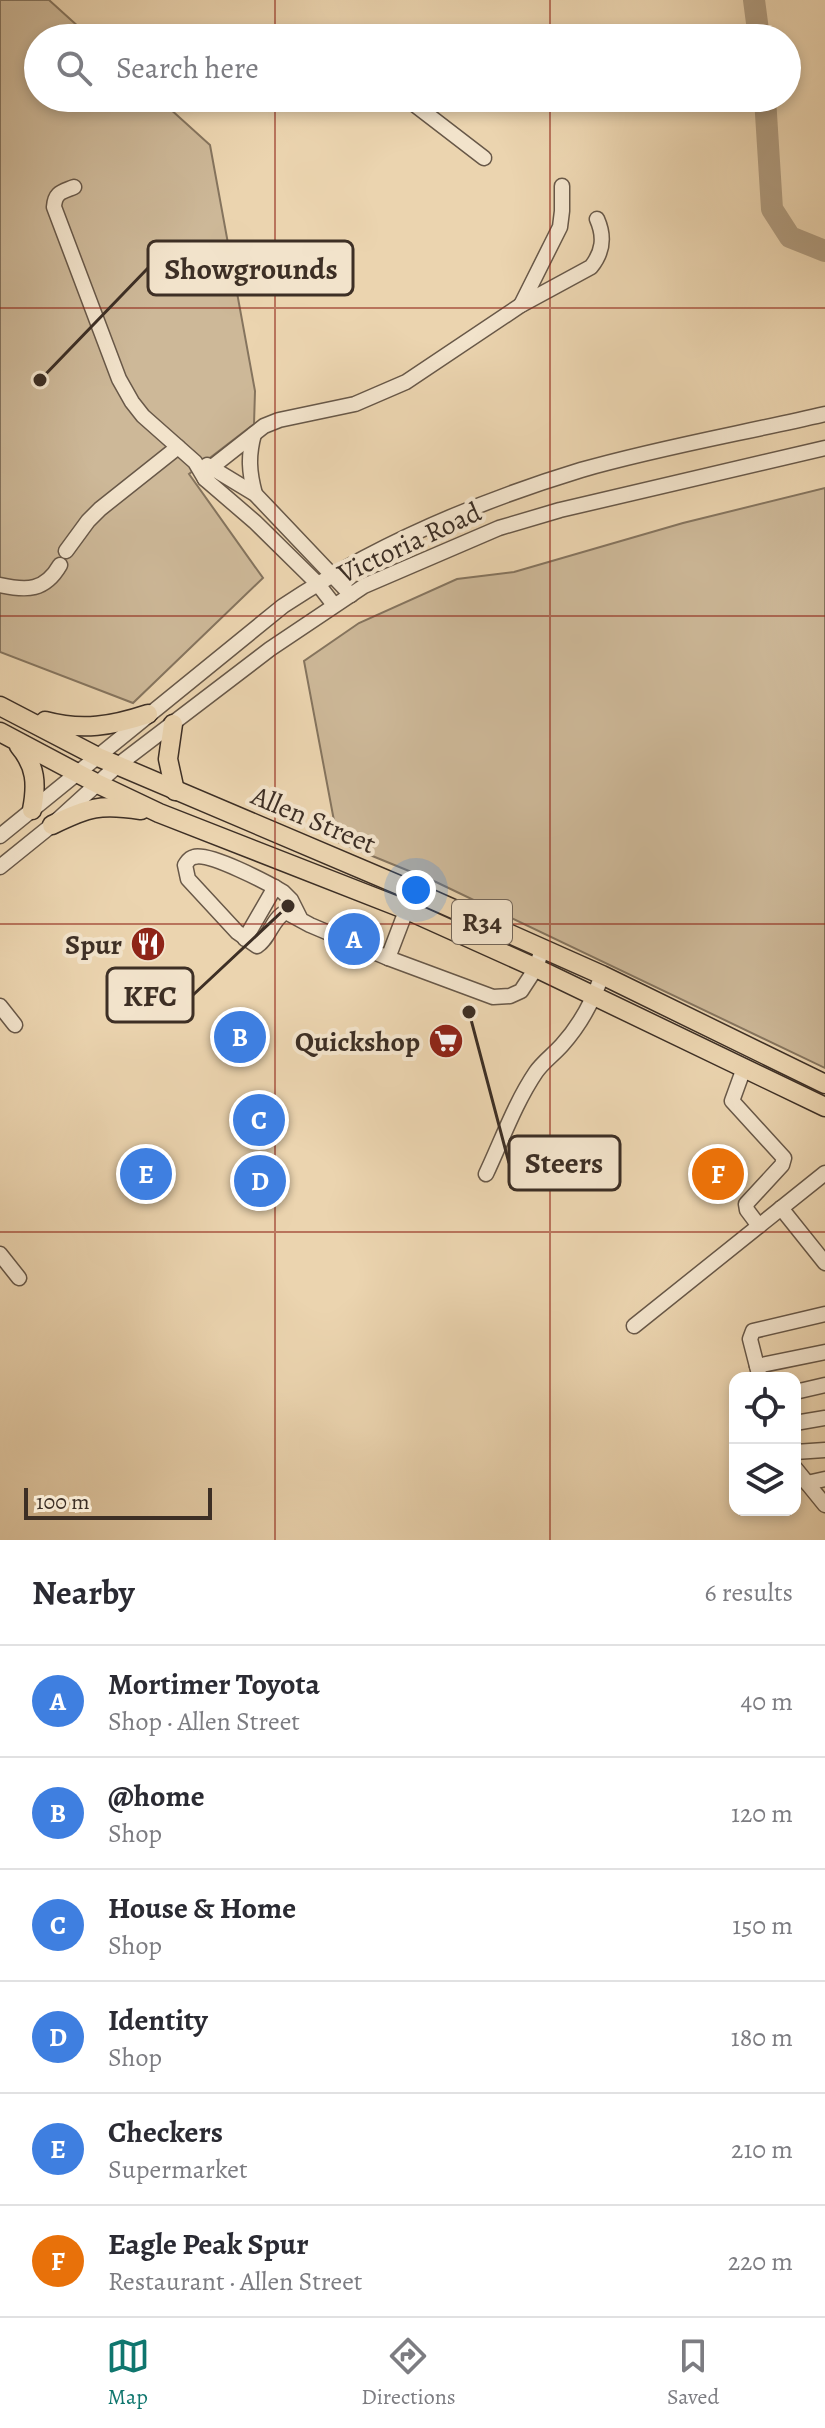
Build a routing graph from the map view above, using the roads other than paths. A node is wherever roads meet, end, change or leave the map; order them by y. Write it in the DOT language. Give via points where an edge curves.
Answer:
graph roads {
  1 [pos="424,112"];
  2 [pos="484,158"];
  3 [pos="562,186"];
  4 [pos="74,187"];
  5 [pos="597,219"];
  6 [pos="521,305"];
  7 [pos="825,414"];
  8 [pos="254,434"];
  9 [pos="178,447"];
  10 [pos="825,448"];
  11 [pos="208,473"];
  12 [pos="255,494"];
  13 [pos="333,574"];
  14 [pos="317,583"];
  15 [pos="0,585"];
  16 [pos="351,595"];
  17 [pos="334,605"];
  18 [pos="6,708"];
  19 [pos="148,714"];
  20 [pos="173,724"];
  21 [pos="6,736"];
  22 [pos="98,757"];
  23 [pos="118,765"];
  24 [pos="76,774"];
  25 [pos="98,784"];
  26 [pos="175,791"];
  27 [pos="32,810"];
  28 [pos="159,813"];
  29 [pos="52,825"];
  30 [pos="0,836"];
  31 [pos="0,867"];
  32 [pos="275,887"];
  33 [pos="413,891"];
  34 [pos="407,910"];
  35 [pos="301,920"];
  36 [pos="245,939"];
  37 [pos="542,949"];
  38 [pos="388,958"];
  39 [pos="536,968"];
  40 [pos="602,975"];
  41 [pos="594,997"];
  42 [pos="0,1006"];
  43 [pos="698,1022"];
  44 [pos="15,1025"];
  45 [pos="689,1042"];
  46 [pos="744,1068"];
  47 [pos="825,1084"];
  48 [pos="824,1109"];
  49 [pos="825,1173"];
  50 [pos="486,1174"];
  51 [pos="781,1208"];
  52 [pos="759,1226"];
  53 [pos="0,1254"];
  54 [pos="825,1263"];
  55 [pos="19,1278"];
  56 [pos="825,1314"];
  57 [pos="634,1326"];
  58 [pos="825,1352"];
  59 [pos="759,1372"];
  60 [pos="825,1385"];
  61 [pos="801,1391"];
  62 [pos="825,1418"];
  63 [pos="801,1422"];
  64 [pos="825,1450"];
  65 [pos="801,1452"];
  66 [pos="801,1476"];
  67 [pos="825,1479"];
  68 [pos="807,1483"];
  69 [pos="825,1505"];
  1 -- 2 [label="street"];
  3 -- 6 [label="street" via="560,227"];
  4 -- 9 [label="street" via="58,193 54,207 119,379 143,416"];
  5 -- 6 [label="street" via="602,245 591,267"];
  6 -- 8 [label="street" via="406,382 355,404 279,420"];
  7 -- 13 [label="street" via="636,456 517,491 426,526"];
  8 -- 11 [label="street"];
  8 -- 12 [label="street" via="249,473"];
  9 -- 11 [label="street"];
  9 -- 15 [label="street" via="100,509 47,582 21,589"];
  10 -- 16 [label="street, Victoria Road" via="499,528"];
  11 -- 12 [label="street"];
  11 -- 14 [label="street"];
  12 -- 13 [label="street"];
  13 -- 14 [label="street"];
  13 -- 16 [label="street"];
  14 -- 17 [label="street"];
  14 -- 19 [label="street"];
  16 -- 17 [label="street, Victoria Road"];
  17 -- 20 [label="street, Victoria Road"];
  18 -- 19 [label="main road" via="85,728"];
  18 -- 22 [label="main road, Allen Street / R34"];
  19 -- 22 [label="street"];
  20 -- 23 [label="street, Victoria Road"];
  20 -- 26 [label="main road" via="168,759"];
  21 -- 24 [label="main road, Allen Street / R34"];
  21 -- 27 [label="main road" via="29,758 36,776"];
  22 -- 23 [label="main road, Allen Street / R34"];
  22 -- 24 [label="street"];
  23 -- 25 [label="street, Victoria Road"];
  23 -- 26 [label="main road, Allen Street / R34"];
  24 -- 25 [label="main road, Allen Street / R34"];
  24 -- 27 [label="street"];
  25 -- 28 [label="main road, Allen Street / R34"];
  25 -- 29 [label="street, Victoria Road"];
  26 -- 33 [label="main road, Allen Street / R34"];
  27 -- 30 [label="street"];
  28 -- 29 [label="main road" via="99,807"];
  28 -- 34 [label="main road, Allen Street / R34"];
  29 -- 31 [label="street, Victoria Road"];
  32 -- 35 [label="street" via="291,900"];
  32 -- 36 [label="street"];
  32 -- 36 [label="street" via="222,862 194,856 185,865 188,879"];
  33 -- 34 [label="street"];
  33 -- 37 [label="main road, Allen Street / R34"];
  34 -- 38 [label="street"];
  34 -- 39 [label="main road, Allen Street / R34"];
  35 -- 36 [label="street" via="283,913 261,945"];
  35 -- 38 [label="street"];
  37 -- 39 [label="street"];
  37 -- 40 [label="main road, Allen Street / R34"];
  38 -- 39 [label="street" via="500,997 521,991"];
  39 -- 41 [label="main road, Allen Street / R34"];
  40 -- 41 [label="street"];
  40 -- 43 [label="main road, Allen Street / R34"];
  41 -- 45 [label="main road, Allen Street / R34"];
  41 -- 50 [label="street" via="572,1033 537,1071"];
  42 -- 44 [label="street"];
  43 -- 45 [label="main road"];
  43 -- 47 [label="main road, Allen Street / R34"];
  45 -- 46 [label="main road, Allen Street / R34"];
  46 -- 48 [label="main road, Allen Street / R34"];
  46 -- 52 [label="street" via="732,1101 784,1158 746,1204"];
  49 -- 51 [label="street"];
  51 -- 52 [label="street"];
  51 -- 54 [label="street"];
  52 -- 57 [label="street"];
  53 -- 55 [label="street"];
  56 -- 59 [label="street" via="753,1331 750,1339"];
  58 -- 59 [label="street"];
  60 -- 61 [label="street"];
  62 -- 63 [label="street"];
  64 -- 65 [label="street"];
  66 -- 68 [label="street"];
  67 -- 68 [label="street"];
  68 -- 69 [label="street"];
}
